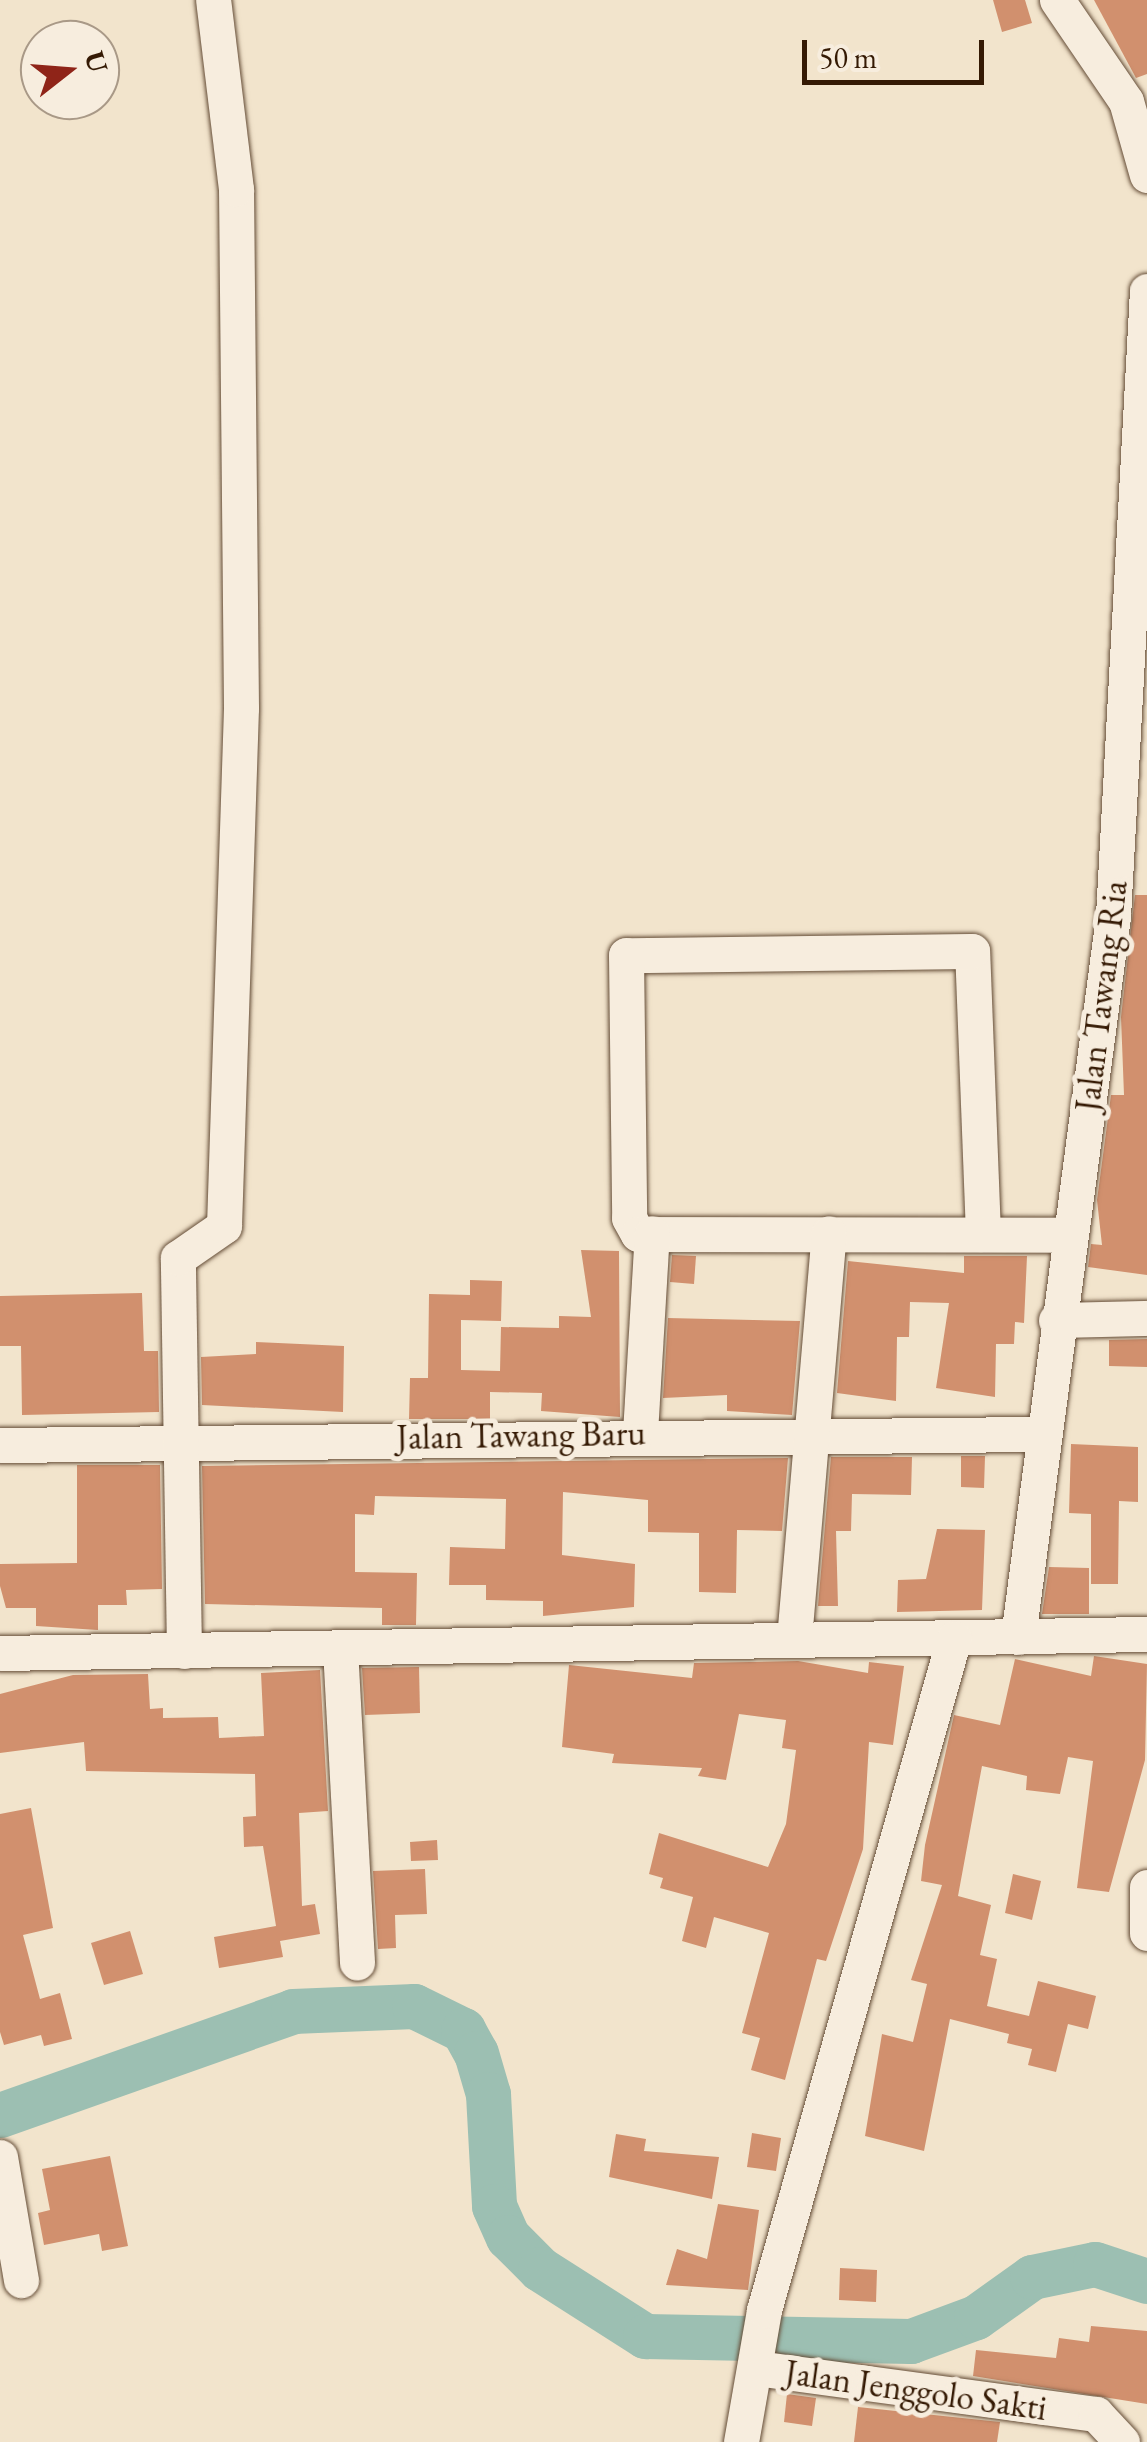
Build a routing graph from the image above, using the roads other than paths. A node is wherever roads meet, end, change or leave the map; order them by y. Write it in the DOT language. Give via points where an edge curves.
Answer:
graph roads {
  1 [pos="213,0"];
  2 [pos="1057,0"];
  3 [pos="1147,175"];
  4 [pos="1147,291"];
  5 [pos="652,1234"];
  6 [pos="828,1234"];
  7 [pos="983,1234"];
  8 [pos="1068,1235"];
  9 [pos="1147,1318"];
  10 [pos="1056,1320"];
  11 [pos="640,1433"];
  12 [pos="816,1434"];
  13 [pos="1041,1434"];
  14 [pos="179,1441"];
  15 [pos="0,1445"];
  16 [pos="1147,1634"];
  17 [pos="1018,1637"];
  18 [pos="954,1638"];
  19 [pos="794,1639"];
  20 [pos="340,1648"];
  21 [pos="184,1651"];
  22 [pos="0,1653"];
  23 [pos="1147,1888"];
  24 [pos="1147,1933"];
  25 [pos="357,1963"];
  26 [pos="0,2157"];
  27 [pos="21,2280"];
  28 [pos="757,2363"];
  29 [pos="741,2442"];
  30 [pos="1122,2442"];
  1 -- 14 [label="street" via="236,190 239,784 224,1226 178,1258"];
  2 -- 3 [label="street" via="1126,101"];
  4 -- 8 [label="street, Jalan Tawang Ria" via="1114,916"];
  5 -- 6 [label="street"];
  5 -- 7 [label="street" via="638,1234 628,1218 626,955 898,948 979,958"];
  5 -- 11 [label="street"];
  6 -- 7 [label="street"];
  6 -- 12 [label="street"];
  7 -- 8 [label="street"];
  8 -- 10 [label="street, Jalan Tawang Ria"];
  9 -- 10 [label="street"];
  10 -- 13 [label="street, Jalan Tawang Ria"];
  11 -- 12 [label="street, Jalan Tawang Baru"];
  11 -- 14 [label="street, Jalan Tawang Baru"];
  12 -- 13 [label="street, Jalan Tawang Baru"];
  12 -- 19 [label="street"];
  13 -- 17 [label="street, Jalan Tawang Ria"];
  14 -- 15 [label="street, Jalan Tawang Baru"];
  14 -- 21 [label="street"];
  16 -- 17 [label="street"];
  17 -- 18 [label="street"];
  18 -- 19 [label="street"];
  18 -- 28 [label="street" via="764,2310"];
  19 -- 20 [label="street"];
  20 -- 21 [label="street"];
  20 -- 25 [label="street"];
  21 -- 22 [label="street"];
  23 -- 24 [label="street"];
  26 -- 27 [label="street"];
  28 -- 29 [label="street"];
  28 -- 30 [label="street, Jalan Jenggolo Sakti" via="1096,2414"];
}
